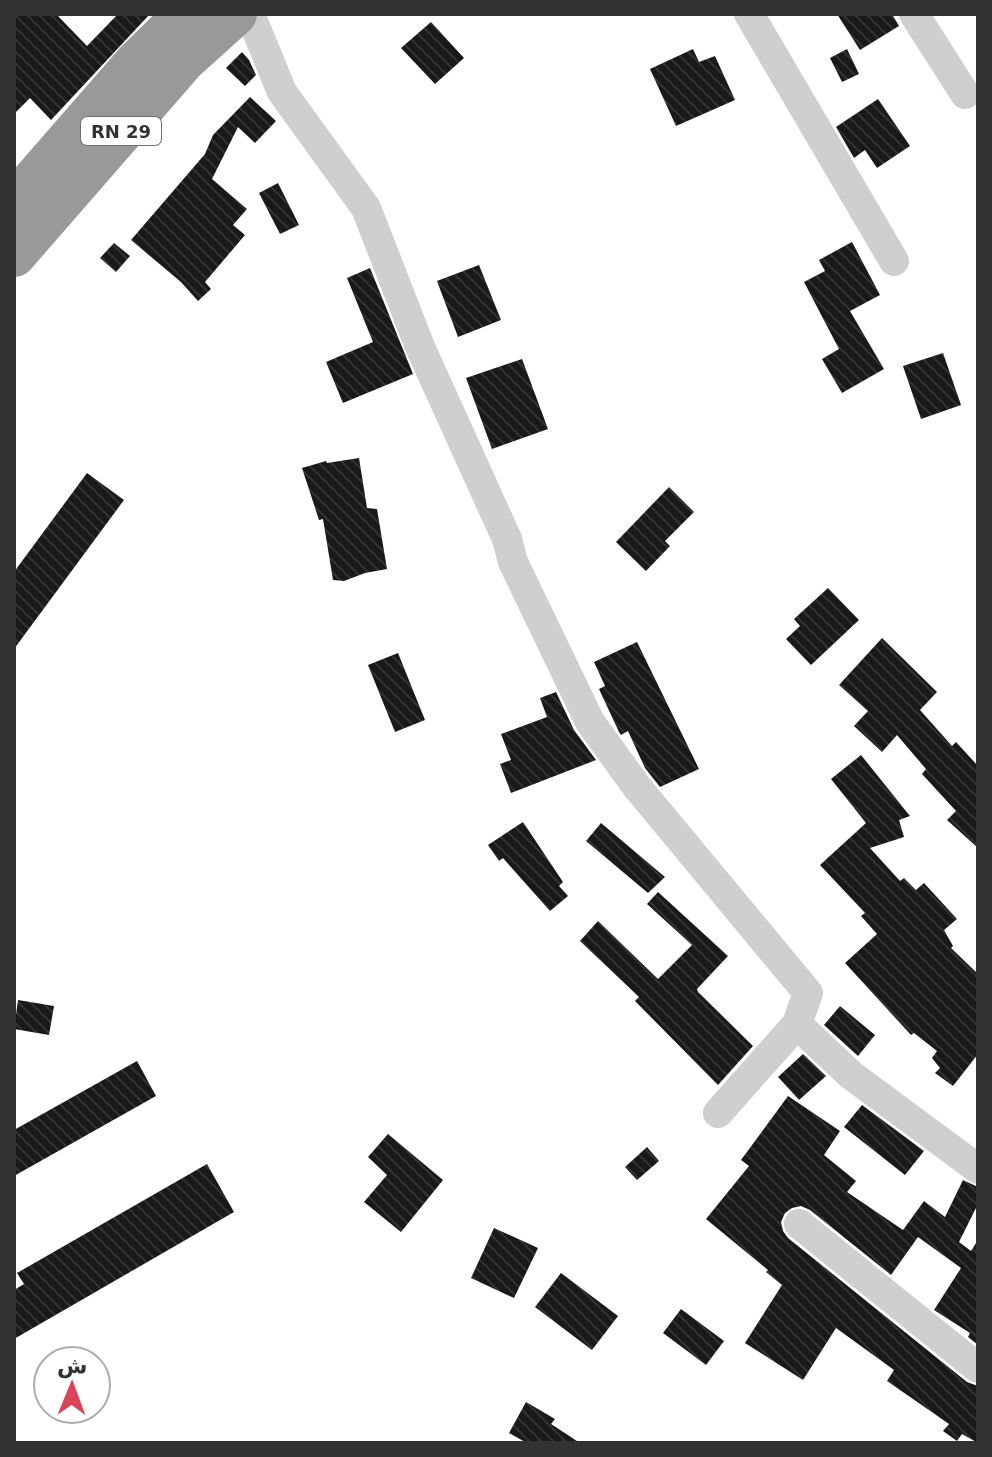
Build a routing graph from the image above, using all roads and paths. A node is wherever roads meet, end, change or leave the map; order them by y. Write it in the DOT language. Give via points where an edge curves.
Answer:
graph roads {
  1 [pos="186,14"];
  2 [pos="235,14"];
  3 [pos="250,14"];
  4 [pos="749,14"];
  5 [pos="914,14"];
  6 [pos="965,94"];
  7 [pos="14,203"];
  8 [pos="14,255"];
  9 [pos="894,261"];
  10 [pos="797,1024"];
  11 [pos="718,1113"];
  12 [pos="978,1169"];
  13 [pos="799,1224"];
  14 [pos="978,1368"];
  1 -- 7 [label="highway, RN 29"];
  2 -- 8 [label="highway, RN 29" via="183,61"];
  3 -- 10 [label="street" via="282,92 366,208 513,562 590,722 637,787 808,993"];
  4 -- 9 [label="street"];
  5 -- 6 [label="street"];
  10 -- 11 [label="street"];
  10 -- 12 [label="street" via="851,1075"];
  13 -- 14 [label="street"];
}
